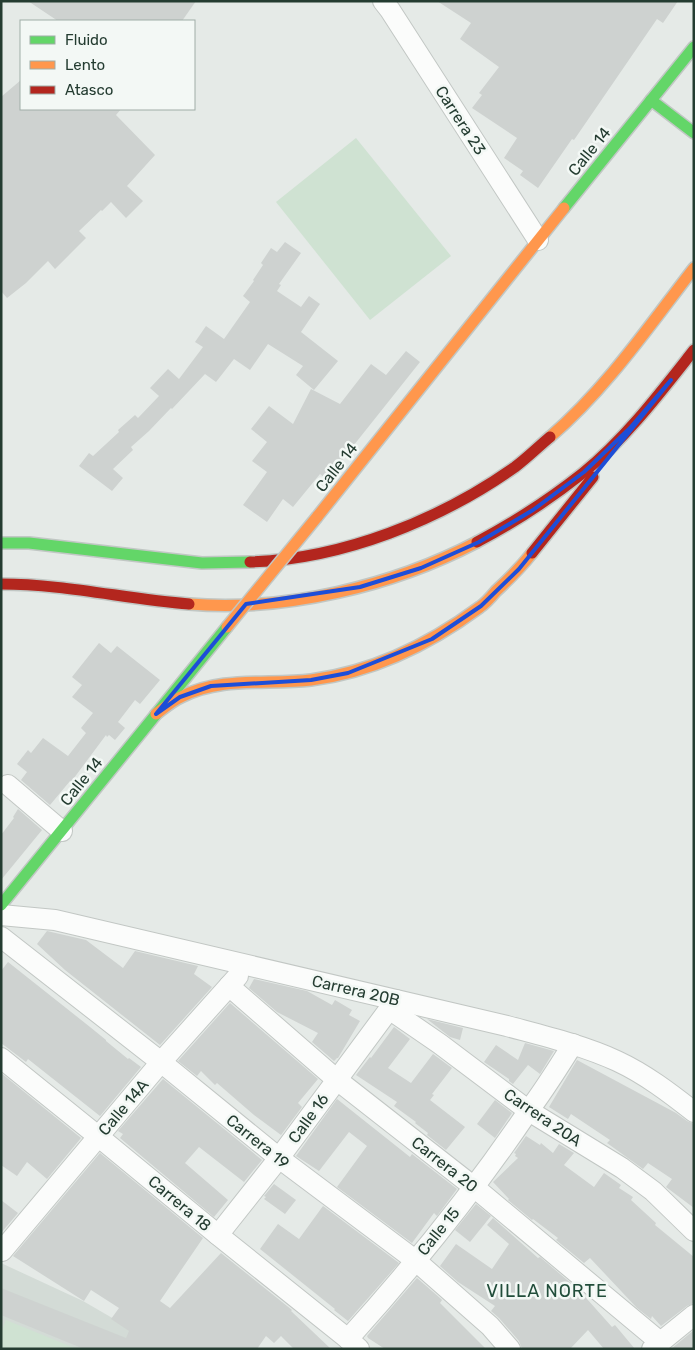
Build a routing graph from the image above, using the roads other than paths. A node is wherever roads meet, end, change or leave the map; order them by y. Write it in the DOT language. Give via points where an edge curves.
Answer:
graph roads {
  1 [pos="383,1"];
  2 [pos="694,48"];
  3 [pos="651,100"];
  4 [pos="694,133"];
  5 [pos="538,240"];
  6 [pos="694,268"];
  7 [pos="694,350"];
  8 [pos="671,380"];
  9 [pos="1,543"];
  10 [pos="1,584"];
  11 [pos="156,714"];
  12 [pos="8,785"];
  13 [pos="62,831"];
  14 [pos="1,905"];
  15 [pos="1,915"];
  16 [pos="1,937"];
  17 [pos="247,965"];
  18 [pos="230,986"];
  19 [pos="392,1004"];
  20 [pos="573,1044"];
  21 [pos="1,1058"];
  22 [pos="161,1062"];
  23 [pos="336,1079"];
  24 [pos="529,1110"];
  25 [pos="694,1112"];
  26 [pos="99,1137"];
  27 [pos="279,1158"];
  28 [pos="474,1187"];
  29 [pos="694,1230"];
  30 [pos="218,1235"];
  31 [pos="2,1252"];
  32 [pos="415,1260"];
  33 [pos="694,1315"];
  34 [pos="354,1344"];
  35 [pos="656,1346"];
  36 [pos="510,1349"];
  1 -- 5 [label="street, Carrera 23"];
  2 -- 3 [label="main road, Calle 14"];
  3 -- 4 [label="main road"];
  3 -- 5 [label="main road, Calle 14"];
  5 -- 11 [label="main road, Calle 14, bridge"];
  6 -- 9 [label="main road" via="611,374 566,423 492,482 459,502 399,530 326,552 269,561 202,564 29,543"];
  7 -- 8 [label="main road"];
  8 -- 10 [label="main road" via="584,472 533,510 446,557 360,587 298,600 235,605 171,604 66,588"];
  8 -- 11 [label="main road" via="520,570 481,606 432,640 389,660 348,673 311,680 211,686 180,697"];
  11 -- 13 [label="main road, Calle 14"];
  12 -- 13 [label="street"];
  13 -- 14 [label="main road, Calle 14"];
  15 -- 17 [label="street, Carrera 20B" via="55,920"];
  16 -- 22 [label="street, Carrera 19"];
  17 -- 18 [label="street, Calle 14A"];
  17 -- 19 [label="street, Carrera 20B"];
  18 -- 22 [label="street, Calle 14A"];
  18 -- 23 [label="street, Carrera 20"];
  19 -- 20 [label="street, Carrera 20B" via="507,1026"];
  19 -- 23 [label="street, Calle 16"];
  19 -- 24 [label="street, Carrera 20A"];
  20 -- 24 [label="street, Calle 15"];
  20 -- 25 [label="street, Carrera 20B" via="619,1062"];
  21 -- 26 [label="street, Carrera 18"];
  22 -- 26 [label="street, Calle 14A"];
  22 -- 27 [label="street, Carrera 19"];
  23 -- 27 [label="street, Calle 16"];
  23 -- 28 [label="street, Carrera 20"];
  24 -- 28 [label="street, Calle 15"];
  24 -- 29 [label="street, Carrera 20A" via="630,1174"];
  26 -- 30 [label="street, Carrera 18"];
  26 -- 31 [label="street, Calle 14A"];
  27 -- 30 [label="street, Calle 16"];
  27 -- 32 [label="street, Carrera 19"];
  28 -- 32 [label="street, Calle 15"];
  28 -- 35 [label="street, Carrera 20"];
  30 -- 34 [label="street, Carrera 18"];
  32 -- 34 [label="street, Calle 15"];
  32 -- 36 [label="street, Carrera 19" via="490,1326"];
  33 -- 35 [label="street"];
}
